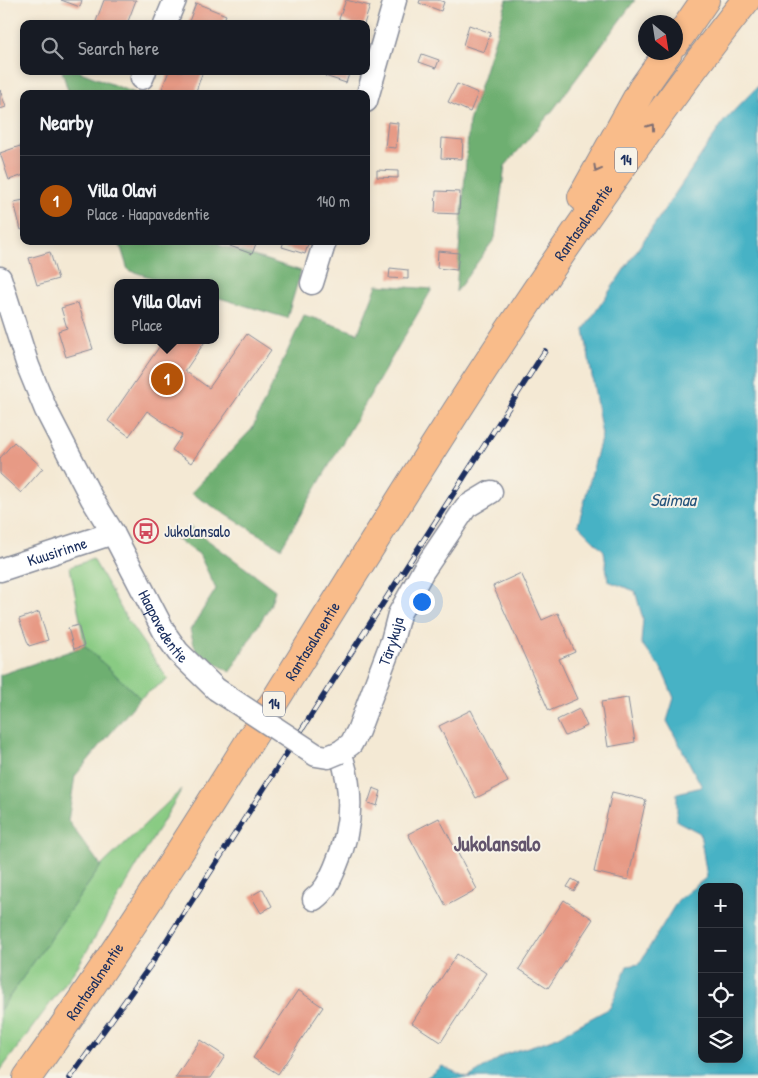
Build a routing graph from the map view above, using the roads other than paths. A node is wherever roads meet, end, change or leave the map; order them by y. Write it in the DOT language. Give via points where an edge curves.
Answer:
graph roads {
  1 [pos="174,0"];
  2 [pos="395,0"];
  3 [pos="705,0"];
  4 [pos="736,0"];
  5 [pos="746,0"];
  6 [pos="166,20"];
  7 [pos="683,32"];
  8 [pos="708,48"];
  9 [pos="663,60"];
  10 [pos="369,90"];
  11 [pos="324,245"];
  12 [pos="0,278"];
  13 [pos="312,283"];
  14 [pos="513,325"];
  15 [pos="491,492"];
  16 [pos="113,532"];
  17 [pos="0,570"];
  18 [pos="340,752"];
  19 [pos="314,899"];
  20 [pos="26,1078"];
  1 -- 6 [label="street"];
  2 -- 10 [label="street"];
  3 -- 7 [label="highway"];
  4 -- 8 [label="highway, Rantasalmentie / 14" via="718,25"];
  5 -- 8 [label="highway, Rantasalmentie / 14"];
  14 -- 8 [label="highway, Rantasalmentie / 14, one-way" via="607,187"];
  9 -- 14 [label="highway, Rantasalmentie / 14, one-way" via="638,98"];
  11 -- 13 [label="street"];
  12 -- 16 [label="street, Haapavedentie" via="28,366 46,410 100,514"];
  14 -- 20 [label="highway, Rantasalmentie / 14" via="126,936"];
  15 -- 18 [label="street, Tärykuja" via="466,508 423,571 399,614 358,731 351,744"];
  16 -- 17 [label="street, Kuusirinne"];
  16 -- 18 [label="street, Haapavedentie, bridge" via="166,635 178,652 216,689 316,755 328,757"];
  18 -- 19 [label="street" via="347,772 349,827 343,851 325,891"];
}
